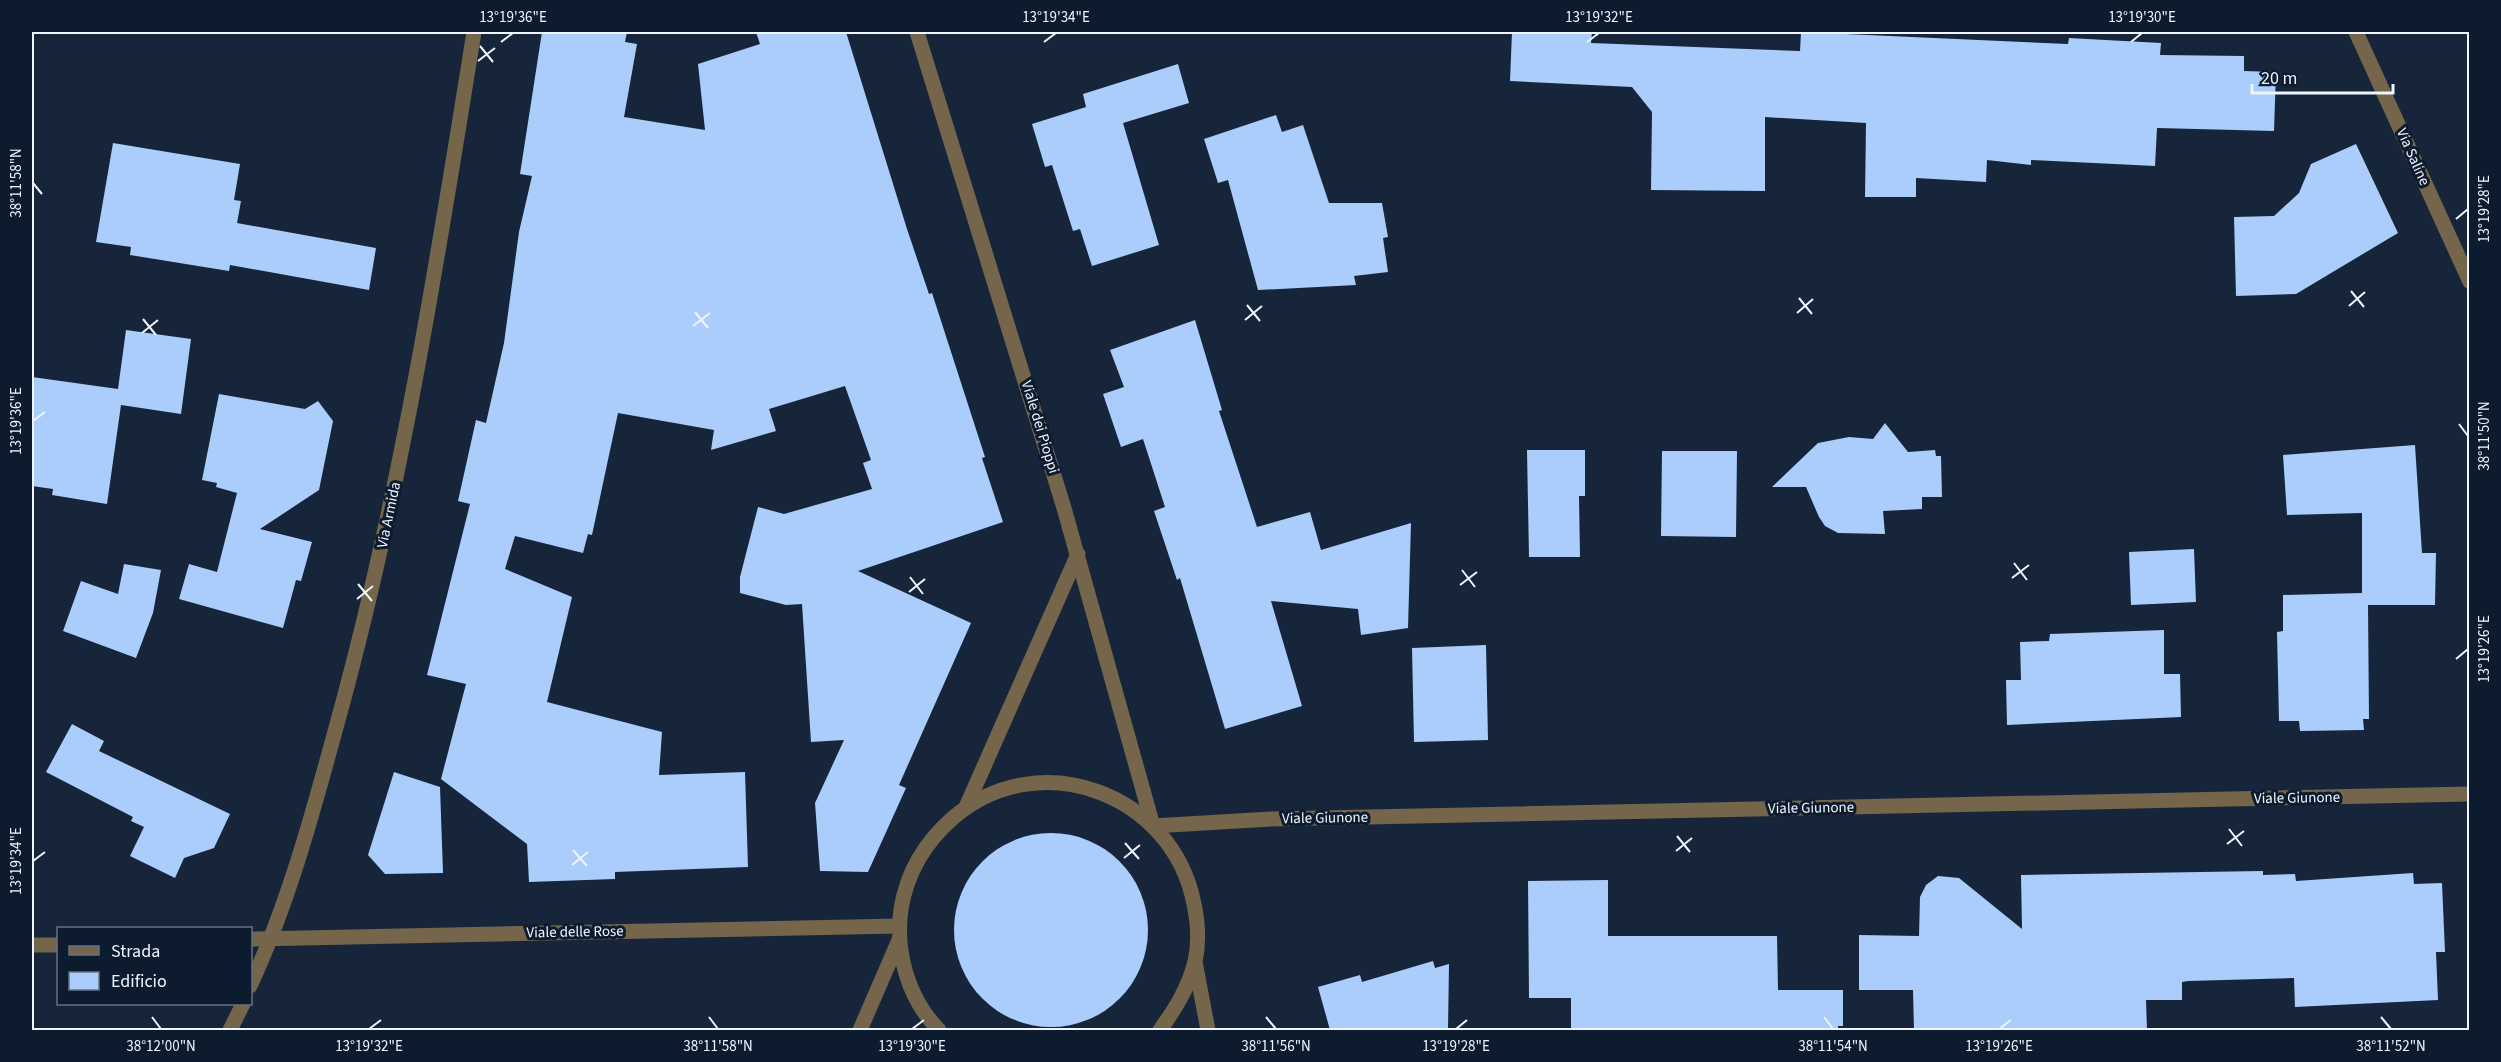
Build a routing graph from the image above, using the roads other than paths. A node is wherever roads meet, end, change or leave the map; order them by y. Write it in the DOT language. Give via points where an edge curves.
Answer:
graph roads {
  1 [pos="474,32"];
  2 [pos="917,32"];
  3 [pos="2356,32"];
  4 [pos="2469,282"];
  5 [pos="1078,554"];
  6 [pos="2469,794"];
  7 [pos="966,807"];
  8 [pos="1154,826"];
  9 [pos="899,933"];
  10 [pos="271,938"];
  11 [pos="252,939"];
  12 [pos="32,945"];
  13 [pos="57,945"];
  14 [pos="1195,962"];
  15 [pos="252,981"];
  16 [pos="242,1005"];
  17 [pos="230,1030"];
  18 [pos="860,1030"];
  19 [pos="939,1030"];
  20 [pos="1160,1030"];
  21 [pos="1208,1030"];
  1 -- 10 [label="street, Via Armida" via="412,407 368,611 317,799"];
  2 -- 5 [label="street, Viale dei Pioppi"];
  3 -- 4 [label="street, Via Saline"];
  5 -- 7 [label="street"];
  5 -- 8 [label="street, Viale dei Pioppi"];
  6 -- 8 [label="street, Viale Giunone" via="1295,819"];
  7 -- 8 [label="street" via="996,792 1029,783 1063,783 1097,790 1127,804"];
  7 -- 9 [label="street" via="939,830 918,858 904,891"];
  8 -- 14 [label="street" via="1177,855 1191,889 1198,924"];
  9 -- 10 [label="street, Viale delle Rose"];
  9 -- 18 [label="street"];
  9 -- 19 [label="street" via="908,982 928,1020"];
  10 -- 11 [label="street, Viale delle Rose"];
  10 -- 15 [label="street, Via Armida"];
  12 -- 13 [label="street"];
  14 -- 20 [label="street" via="1181,1002"];
  14 -- 21 [label="street"];
  16 -- 17 [label="street"];
}
